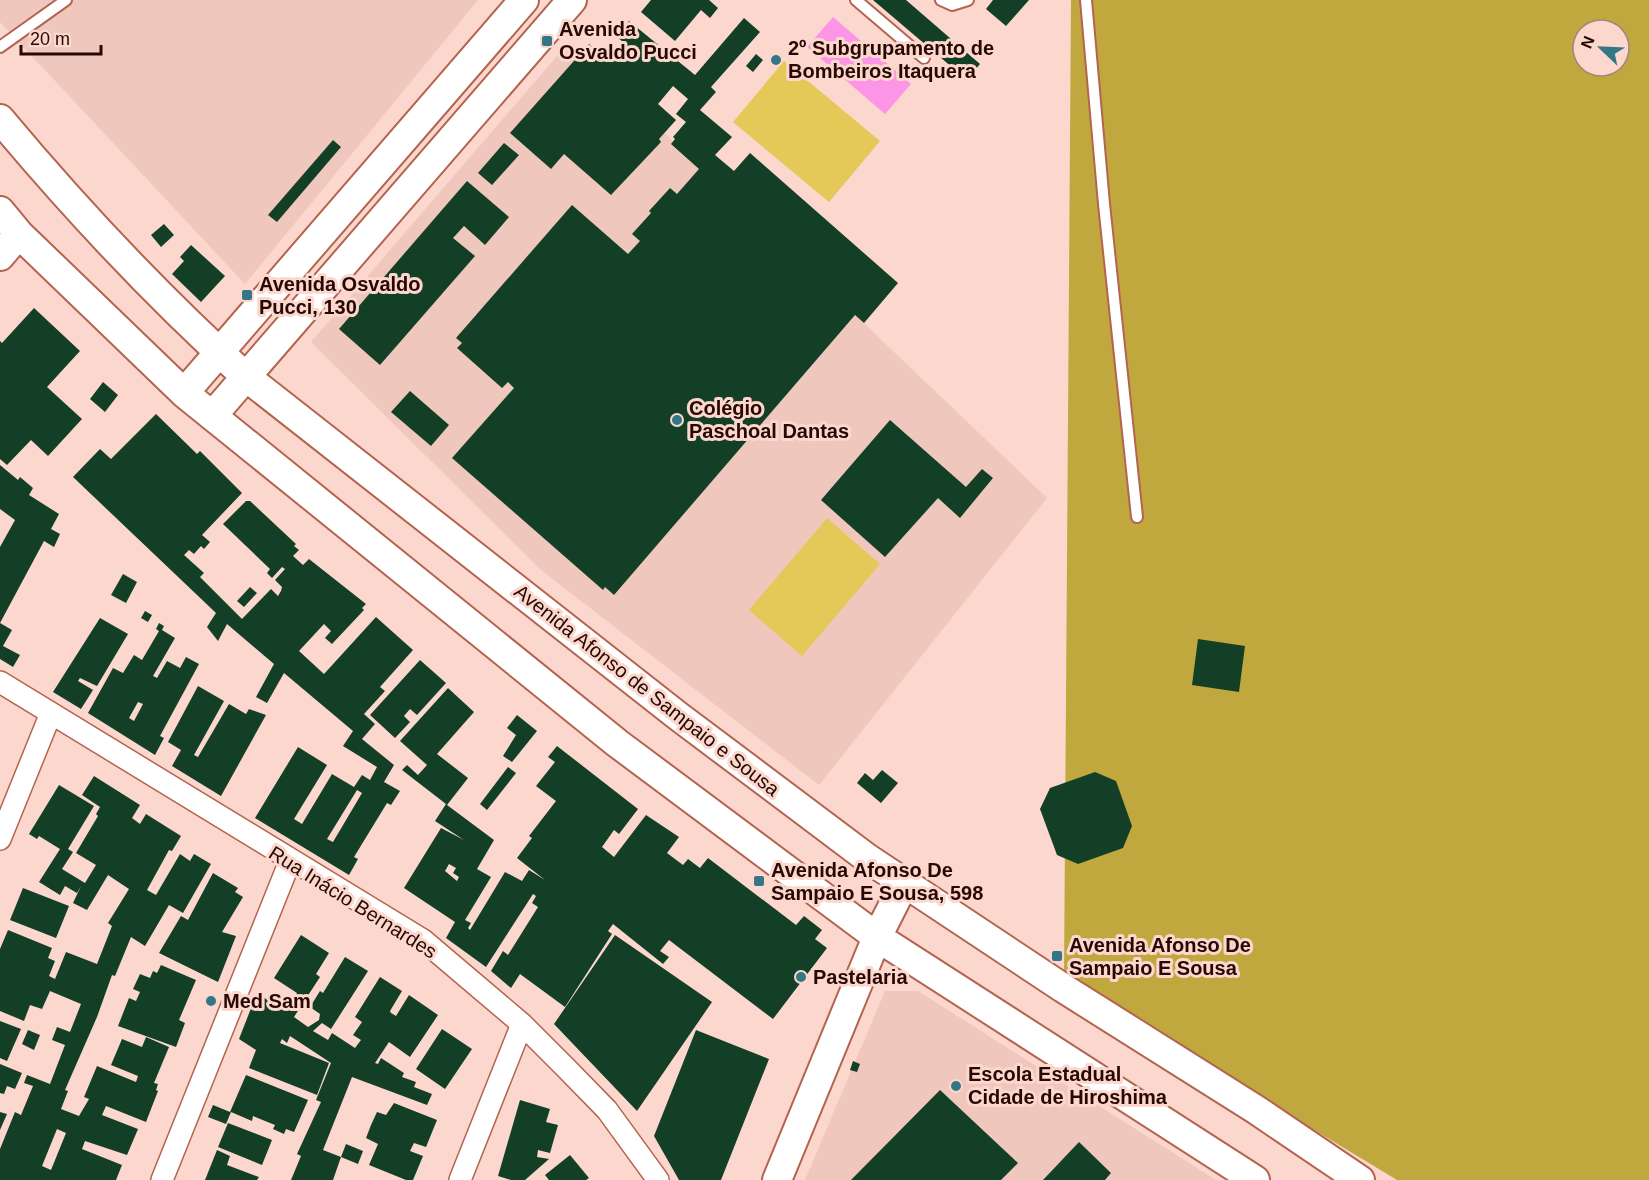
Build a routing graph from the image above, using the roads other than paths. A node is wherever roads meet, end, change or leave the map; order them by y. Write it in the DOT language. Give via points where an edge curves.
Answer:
graph roads {
  1 [pos="66,0"];
  2 [pos="524,0"];
  3 [pos="572,0"];
  4 [pos="856,0"];
  5 [pos="941,0"];
  6 [pos="968,0"];
  7 [pos="1086,0"];
  8 [pos="0,47"];
  9 [pos="924,58"];
  10 [pos="0,119"];
  11 [pos="0,211"];
  12 [pos="19,234"];
  13 [pos="0,256"];
  14 [pos="218,352"];
  15 [pos="245,376"];
  16 [pos="184,393"];
  17 [pos="212,416"];
  18 [pos="1137,517"];
  19 [pos="0,682"];
  20 [pos="51,712"];
  21 [pos="0,839"];
  22 [pos="290,861"];
  23 [pos="904,884"];
  24 [pos="877,937"];
  25 [pos="522,1024"];
  26 [pos="162,1180"];
  27 [pos="460,1180"];
  28 [pos="658,1180"];
  29 [pos="777,1180"];
  30 [pos="1255,1180"];
  31 [pos="1360,1180"];
  1 -- 8 [label="lane"];
  2 -- 14 [label="main road"];
  3 -- 15 [label="main road"];
  4 -- 9 [label="lane"];
  5 -- 6 [label="lane" via="952,5"];
  7 -- 18 [label="lane"];
  10 -- 14 [label="main road, Avenida Afonso de Sampaio e Sousa" via="66,198"];
  11 -- 12 [label="main road"];
  12 -- 13 [label="main road"];
  12 -- 16 [label="main road"];
  14 -- 15 [label="main road, Avenida Afonso de Sampaio e Sousa"];
  14 -- 16 [label="main road"];
  15 -- 17 [label="main road"];
  15 -- 23 [label="main road, Avenida Afonso de Sampaio e Sousa" via="668,709"];
  16 -- 17 [label="main road"];
  17 -- 24 [label="main road" via="617,743"];
  19 -- 20 [label="street, Rua Inácio Bernardes"];
  20 -- 21 [label="street"];
  20 -- 22 [label="street, Rua Inácio Bernardes"];
  22 -- 25 [label="street, Rua Inácio Bernardes" via="423,940"];
  22 -- 26 [label="street"];
  23 -- 24 [label="main road"];
  23 -- 31 [label="main road, Avenida Afonso de Sampaio e Sousa"];
  24 -- 29 [label="main road"];
  24 -- 30 [label="main road"];
  25 -- 27 [label="street"];
  25 -- 28 [label="street, Rua Inácio Bernardes" via="607,1110"];
}
